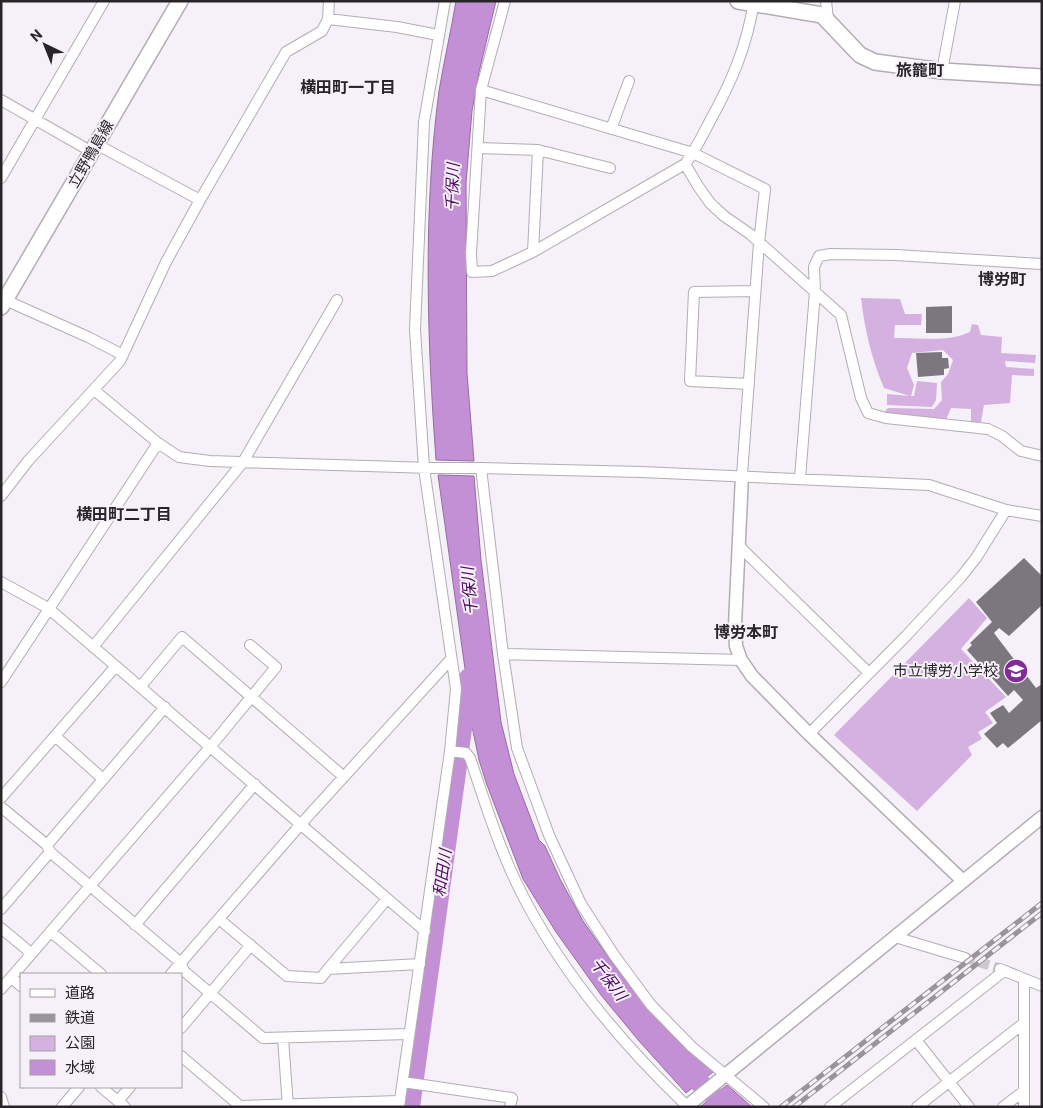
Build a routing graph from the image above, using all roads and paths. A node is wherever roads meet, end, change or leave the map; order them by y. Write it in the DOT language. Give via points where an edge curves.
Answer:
graph roads {
  1 [pos="104,1"];
  2 [pos="180,1"];
  3 [pos="330,1"];
  4 [pos="444,1"];
  5 [pos="505,1"];
  6 [pos="826,1"];
  7 [pos="955,1"];
  8 [pos="749,2"];
  9 [pos="328,19"];
  10 [pos="828,19"];
  11 [pos="438,35"];
  12 [pos="942,72"];
  13 [pos="1042,77"];
  14 [pos="628,81"];
  15 [pos="481,90"];
  16 [pos="1,100"];
  17 [pos="36,119"];
  18 [pos="611,129"];
  19 [pos="94,148"];
  20 [pos="478,148"];
  21 [pos="538,150"];
  22 [pos="693,153"];
  23 [pos="685,164"];
  24 [pos="610,168"];
  25 [pos="1,178"];
  26 [pos="200,200"];
  27 [pos="759,243"];
  28 [pos="533,252"];
  29 [pos="1042,264"];
  30 [pos="755,291"];
  31 [pos="814,292"];
  32 [pos="337,300"];
  33 [pos="3,301"];
  34 [pos="123,355"];
  35 [pos="748,384"];
  36 [pos="94,390"];
  37 [pos="158,443"];
  38 [pos="1042,456"];
  39 [pos="244,462"];
  40 [pos="428,468"];
  41 [pos="479,468"];
  42 [pos="742,475"];
  43 [pos="800,478"];
  44 [pos="1,496"];
  45 [pos="1006,510"];
  46 [pos="1042,516"];
  47 [pos="739,546"];
  48 [pos="1,582"];
  49 [pos="48,608"];
  50 [pos="250,645"];
  51 [pos="93,647"];
  52 [pos="504,654"];
  53 [pos="451,659"];
  54 [pos="741,660"];
  55 [pos="116,666"];
  56 [pos="869,673"];
  57 [pos="1,682"];
  58 [pos="140,686"];
  59 [pos="251,697"];
  60 [pos="165,707"];
  61 [pos="809,734"];
  62 [pos="55,736"];
  63 [pos="211,746"];
  64 [pos="452,751"];
  65 [pos="344,777"];
  66 [pos="104,779"];
  67 [pos="255,784"];
  68 [pos="1,798"];
  69 [pos="1,807"];
  70 [pos="1042,817"];
  71 [pos="301,824"];
  72 [pos="48,849"];
  73 [pos="963,881"];
  74 [pos="91,886"];
  75 [pos="387,898"];
  76 [pos="1,909"];
  77 [pos="219,919"];
  78 [pos="135,925"];
  79 [pos="1,928"];
  80 [pos="425,931"];
  81 [pos="51,932"];
  82 [pos="895,937"];
  83 [pos="251,945"];
  84 [pos="31,953"];
  85 [pos="964,958"];
  86 [pos="181,963"];
  87 [pos="420,964"];
  88 [pos="328,969"];
  89 [pos="100,973"];
  90 [pos="173,973"];
  91 [pos="11,977"];
  92 [pos="1024,979"];
  93 [pos="1039,982"];
  94 [pos="20,985"];
  95 [pos="1,989"];
  96 [pos="210,994"];
  97 [pos="1024,1023"];
  98 [pos="182,1027"];
  99 [pos="409,1034"];
  100 [pos="283,1038"];
  101 [pos="916,1040"];
  102 [pos="182,1057"];
  103 [pos="724,1076"];
  104 [pos="405,1082"];
  105 [pos="949,1082"];
  106 [pos="78,1088"];
  107 [pos="102,1088"];
  108 [pos="129,1088"];
  109 [pos="1024,1091"];
  110 [pos="1,1098"];
  111 [pos="121,1104"];
  112 [pos="399,1104"];
  113 [pos="688,1105"];
  114 [pos="288,1106"];
  115 [pos="4,1107"];
  116 [pos="62,1107"];
  117 [pos="510,1107"];
  118 [pos="764,1107"];
  119 [pos="830,1107"];
  120 [pos="917,1107"];
  121 [pos="969,1107"];
  122 [pos="1003,1107"];
  123 [pos="1024,1107"];
  1 -- 17 [label="street"];
  2 -- 19 [label="main road, 立野鴨島線"];
  3 -- 9 [label="street"];
  4 -- 11 [label="street"];
  5 -- 15 [label="street"];
  6 -- 10 [label="street"];
  7 -- 12 [label="street"];
  8 -- 10 [label="main road" via="822,15"];
  8 -- 22 [label="street" via="742,56"];
  9 -- 11 [label="street"];
  9 -- 26 [label="street" via="322,31 286,52"];
  10 -- 12 [label="main road" via="860,55 875,62"];
  11 -- 40 [label="street" via="424,122 415,330"];
  12 -- 13 [label="main road"];
  14 -- 18 [label="street"];
  15 -- 18 [label="street"];
  15 -- 20 [label="street"];
  16 -- 17 [label="street"];
  17 -- 19 [label="street"];
  17 -- 25 [label="street"];
  18 -- 22 [label="street"];
  19 -- 26 [label="street"];
  19 -- 33 [label="main road, 立野鴨島線"];
  20 -- 21 [label="street"];
  20 -- 28 [label="street" via="472,272 492,271"];
  21 -- 24 [label="street"];
  21 -- 28 [label="street"];
  22 -- 23 [label="street"];
  22 -- 27 [label="street" via="764,189"];
  23 -- 27 [label="street" via="710,203"];
  23 -- 28 [label="street"];
  26 -- 34 [label="street" via="166,262"];
  27 -- 30 [label="street"];
  27 -- 31 [label="street"];
  29 -- 31 [label="street" via="832,254 819,256 814,267"];
  30 -- 35 [label="street"];
  30 -- 35 [label="street" via="694,292 690,381"];
  31 -- 38 [label="street" via="841,315 861,398 868,414 988,429 1021,451"];
  31 -- 43 [label="street"];
  32 -- 39 [label="street"];
  33 -- 34 [label="street"];
  34 -- 36 [label="street"];
  35 -- 42 [label="street"];
  36 -- 37 [label="street"];
  36 -- 44 [label="street" via="28,461"];
  37 -- 39 [label="street" via="179,457"];
  37 -- 49 [label="street"];
  39 -- 40 [label="street"];
  39 -- 51 [label="street"];
  40 -- 41 [label="street"];
  40 -- 53 [label="street"];
  41 -- 42 [label="street"];
  41 -- 52 [label="street"];
  42 -- 43 [label="street"];
  42 -- 47 [label="street"];
  43 -- 45 [label="street" via="929,485"];
  45 -- 46 [label="street"];
  45 -- 56 [label="street" via="976,558"];
  47 -- 54 [label="street" via="735,625 736,646"];
  47 -- 56 [label="street"];
  48 -- 49 [label="street"];
  49 -- 51 [label="street"];
  49 -- 57 [label="street"];
  50 -- 59 [label="street" via="276,667"];
  51 -- 55 [label="street"];
  52 -- 54 [label="street"];
  52 -- 103 [label="street" via="517,748 548,835 581,904 651,1005"];
  53 -- 64 [label="street" via="456,688"];
  53 -- 65 [label="street"];
  54 -- 61 [label="street" via="752,676"];
  55 -- 58 [label="street"];
  55 -- 62 [label="street"];
  56 -- 61 [label="street"];
  58 -- 59 [label="street" via="182,637"];
  58 -- 60 [label="street"];
  59 -- 63 [label="street"];
  59 -- 65 [label="street"];
  60 -- 63 [label="street"];
  60 -- 66 [label="street"];
  61 -- 73 [label="street"];
  62 -- 66 [label="street"];
  62 -- 68 [label="street"];
  63 -- 67 [label="street"];
  63 -- 74 [label="street"];
  64 -- 80 [label="street"];
  64 -- 113 [label="street" via="470,758 491,822 516,882 573,978 635,1054"];
  65 -- 71 [label="street"];
  66 -- 72 [label="street"];
  67 -- 71 [label="street"];
  67 -- 78 [label="street"];
  69 -- 72 [label="street"];
  70 -- 73 [label="street"];
  71 -- 75 [label="street"];
  71 -- 77 [label="street"];
  72 -- 74 [label="street"];
  72 -- 76 [label="street"];
  73 -- 82 [label="street"];
  74 -- 78 [label="street"];
  74 -- 81 [label="street"];
  75 -- 80 [label="street"];
  75 -- 88 [label="street"];
  77 -- 83 [label="street"];
  77 -- 86 [label="street"];
  78 -- 86 [label="street"];
  79 -- 84 [label="street"];
  80 -- 87 [label="street"];
  81 -- 84 [label="street"];
  81 -- 89 [label="street"];
  82 -- 85 [label="street"];
  82 -- 103 [label="street"];
  83 -- 88 [label="street" via="288,976 321,978"];
  83 -- 96 [label="street"];
  84 -- 91 [label="street"];
  86 -- 90 [label="street"];
  86 -- 96 [label="street" via="184,971"];
  87 -- 88 [label="street"];
  87 -- 99 [label="street"];
  91 -- 94 [label="street"];
  91 -- 95 [label="street"];
  92 -- 93 [label="street"];
  92 -- 97 [label="street"];
  92 -- 101 [label="street" via="1002,970"];
  96 -- 98 [label="street"];
  96 -- 100 [label="street" via="263,1038"];
  97 -- 105 [label="street"];
  97 -- 109 [label="street"];
  99 -- 100 [label="street"];
  99 -- 104 [label="street"];
  100 -- 114 [label="street"];
  101 -- 105 [label="street"];
  101 -- 119 [label="street"];
  102 -- 114 [label="street" via="240,1106"];
  103 -- 113 [label="street"];
  103 -- 118 [label="street"];
  104 -- 112 [label="street"];
  104 -- 117 [label="street" via="512,1098"];
  105 -- 120 [label="street"];
  105 -- 121 [label="street"];
  106 -- 116 [label="street"];
  107 -- 111 [label="street"];
  108 -- 111 [label="street"];
  109 -- 122 [label="street"];
  109 -- 123 [label="street"];
  110 -- 115 [label="street"];
  112 -- 114 [label="street"];
}
